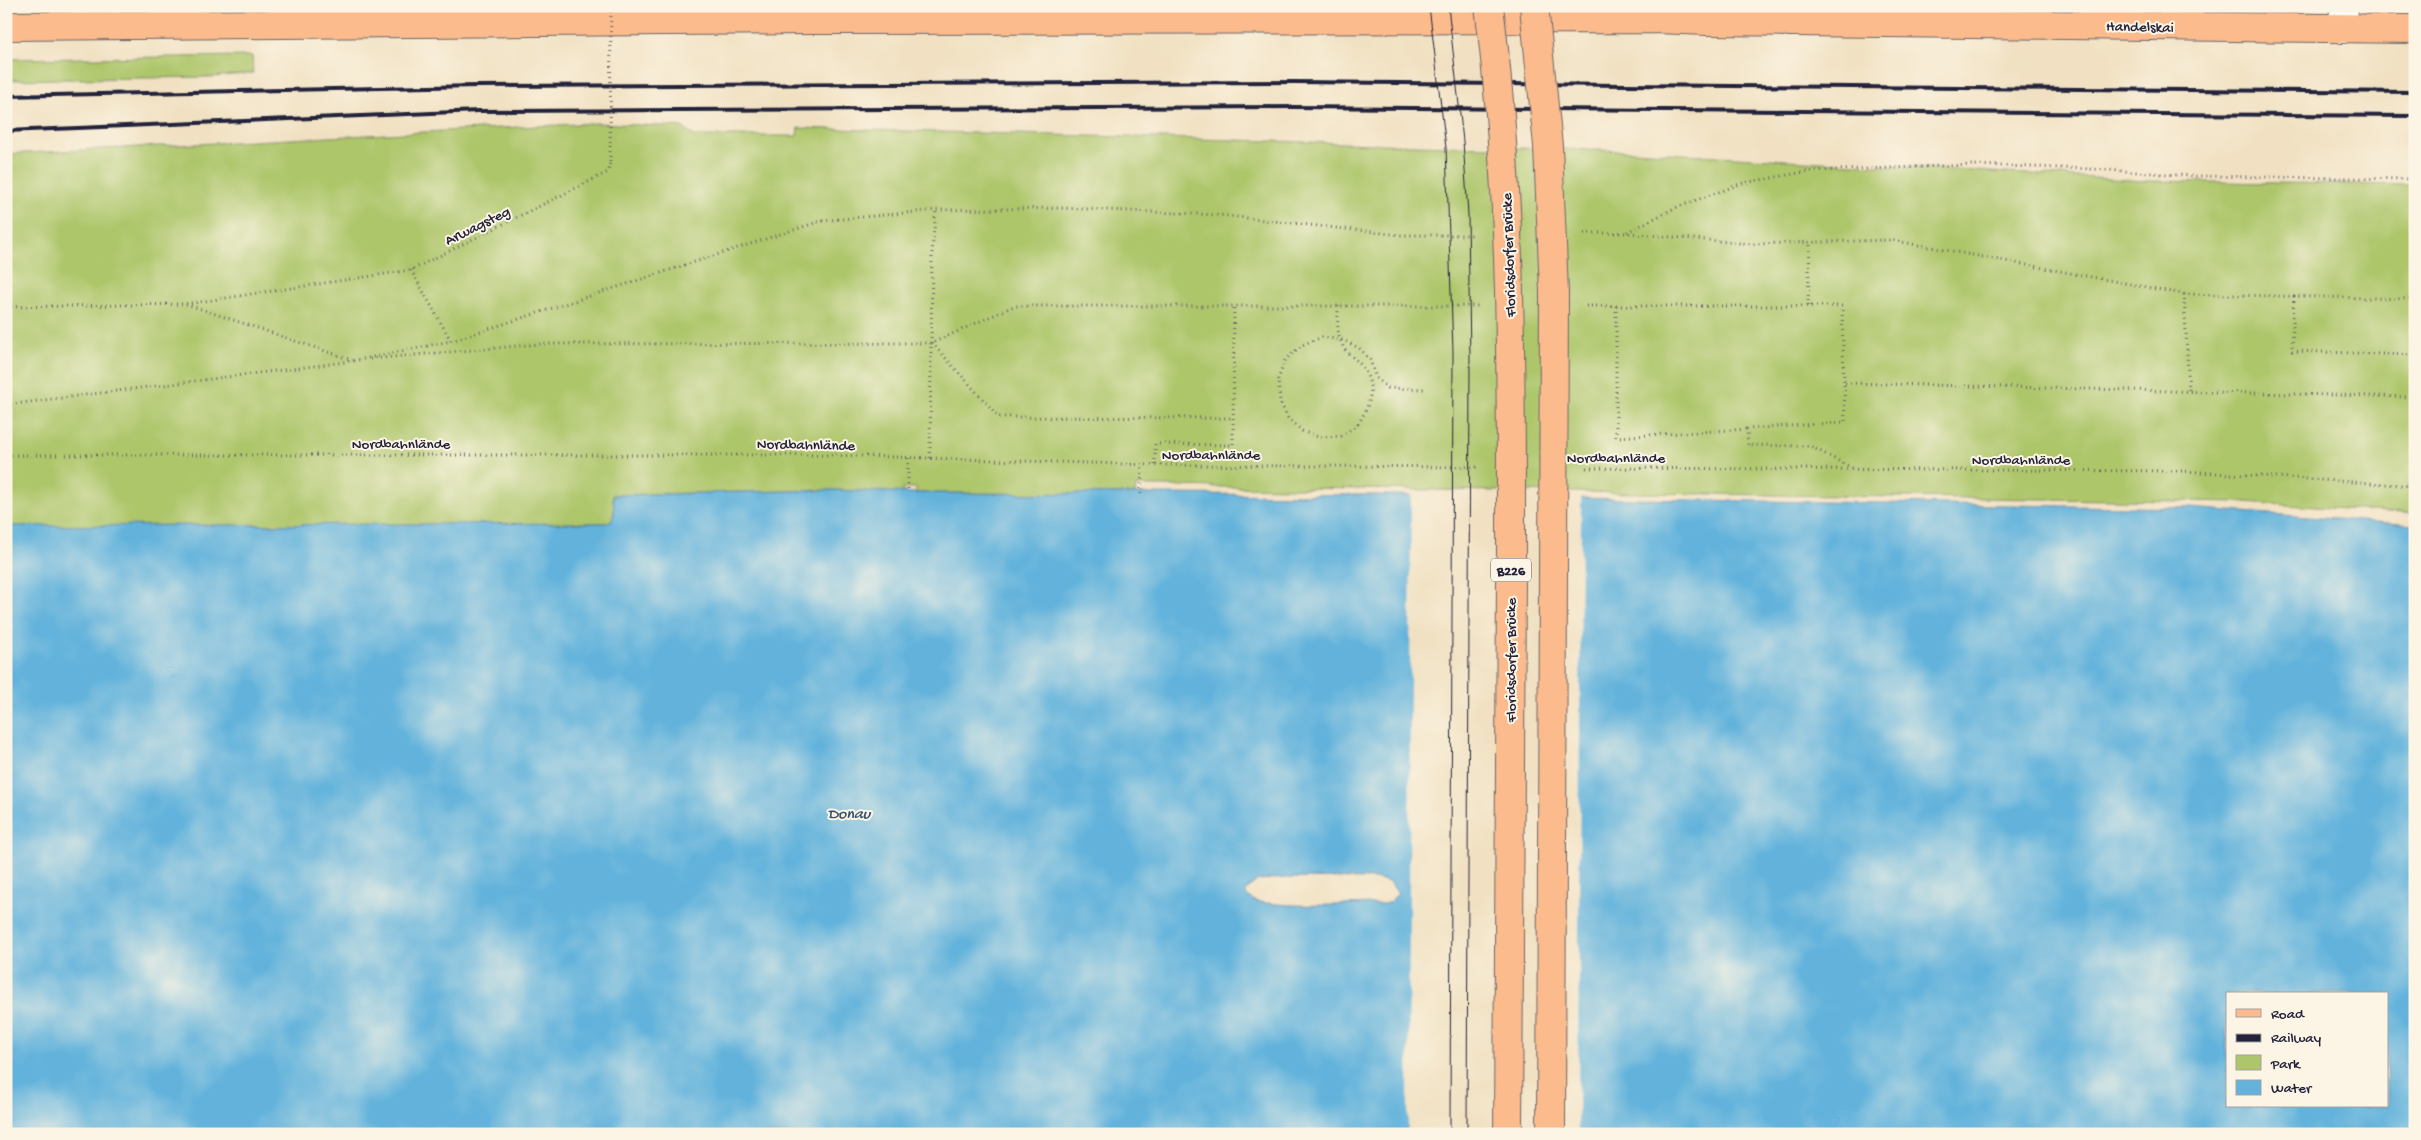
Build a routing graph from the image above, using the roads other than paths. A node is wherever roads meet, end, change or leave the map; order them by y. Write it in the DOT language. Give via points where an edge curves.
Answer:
graph roads {
  1 [pos="1488,6"];
  2 [pos="1534,6"];
  3 [pos="1654,12"];
  4 [pos="882,13"];
  5 [pos="1709,13"];
  6 [pos="2343,17"];
  7 [pos="6,26"];
  8 [pos="2415,29"];
  9 [pos="1508,1134"];
  10 [pos="1552,1134"];
  1 -- 9 [label="main road, Floridsdorfer Brücke / B226, bridge" via="1503,143 1511,301"];
  2 -- 10 [label="main road, bridge" via="1548,146 1554,293"];
  3 -- 4 [label="main road, Handelskai"];
  3 -- 5 [label="main road, Handelskai"];
  4 -- 7 [label="main road, Handelskai"];
  5 -- 6 [label="main road, Handelskai"];
  6 -- 8 [label="main road, Handelskai"];
}
